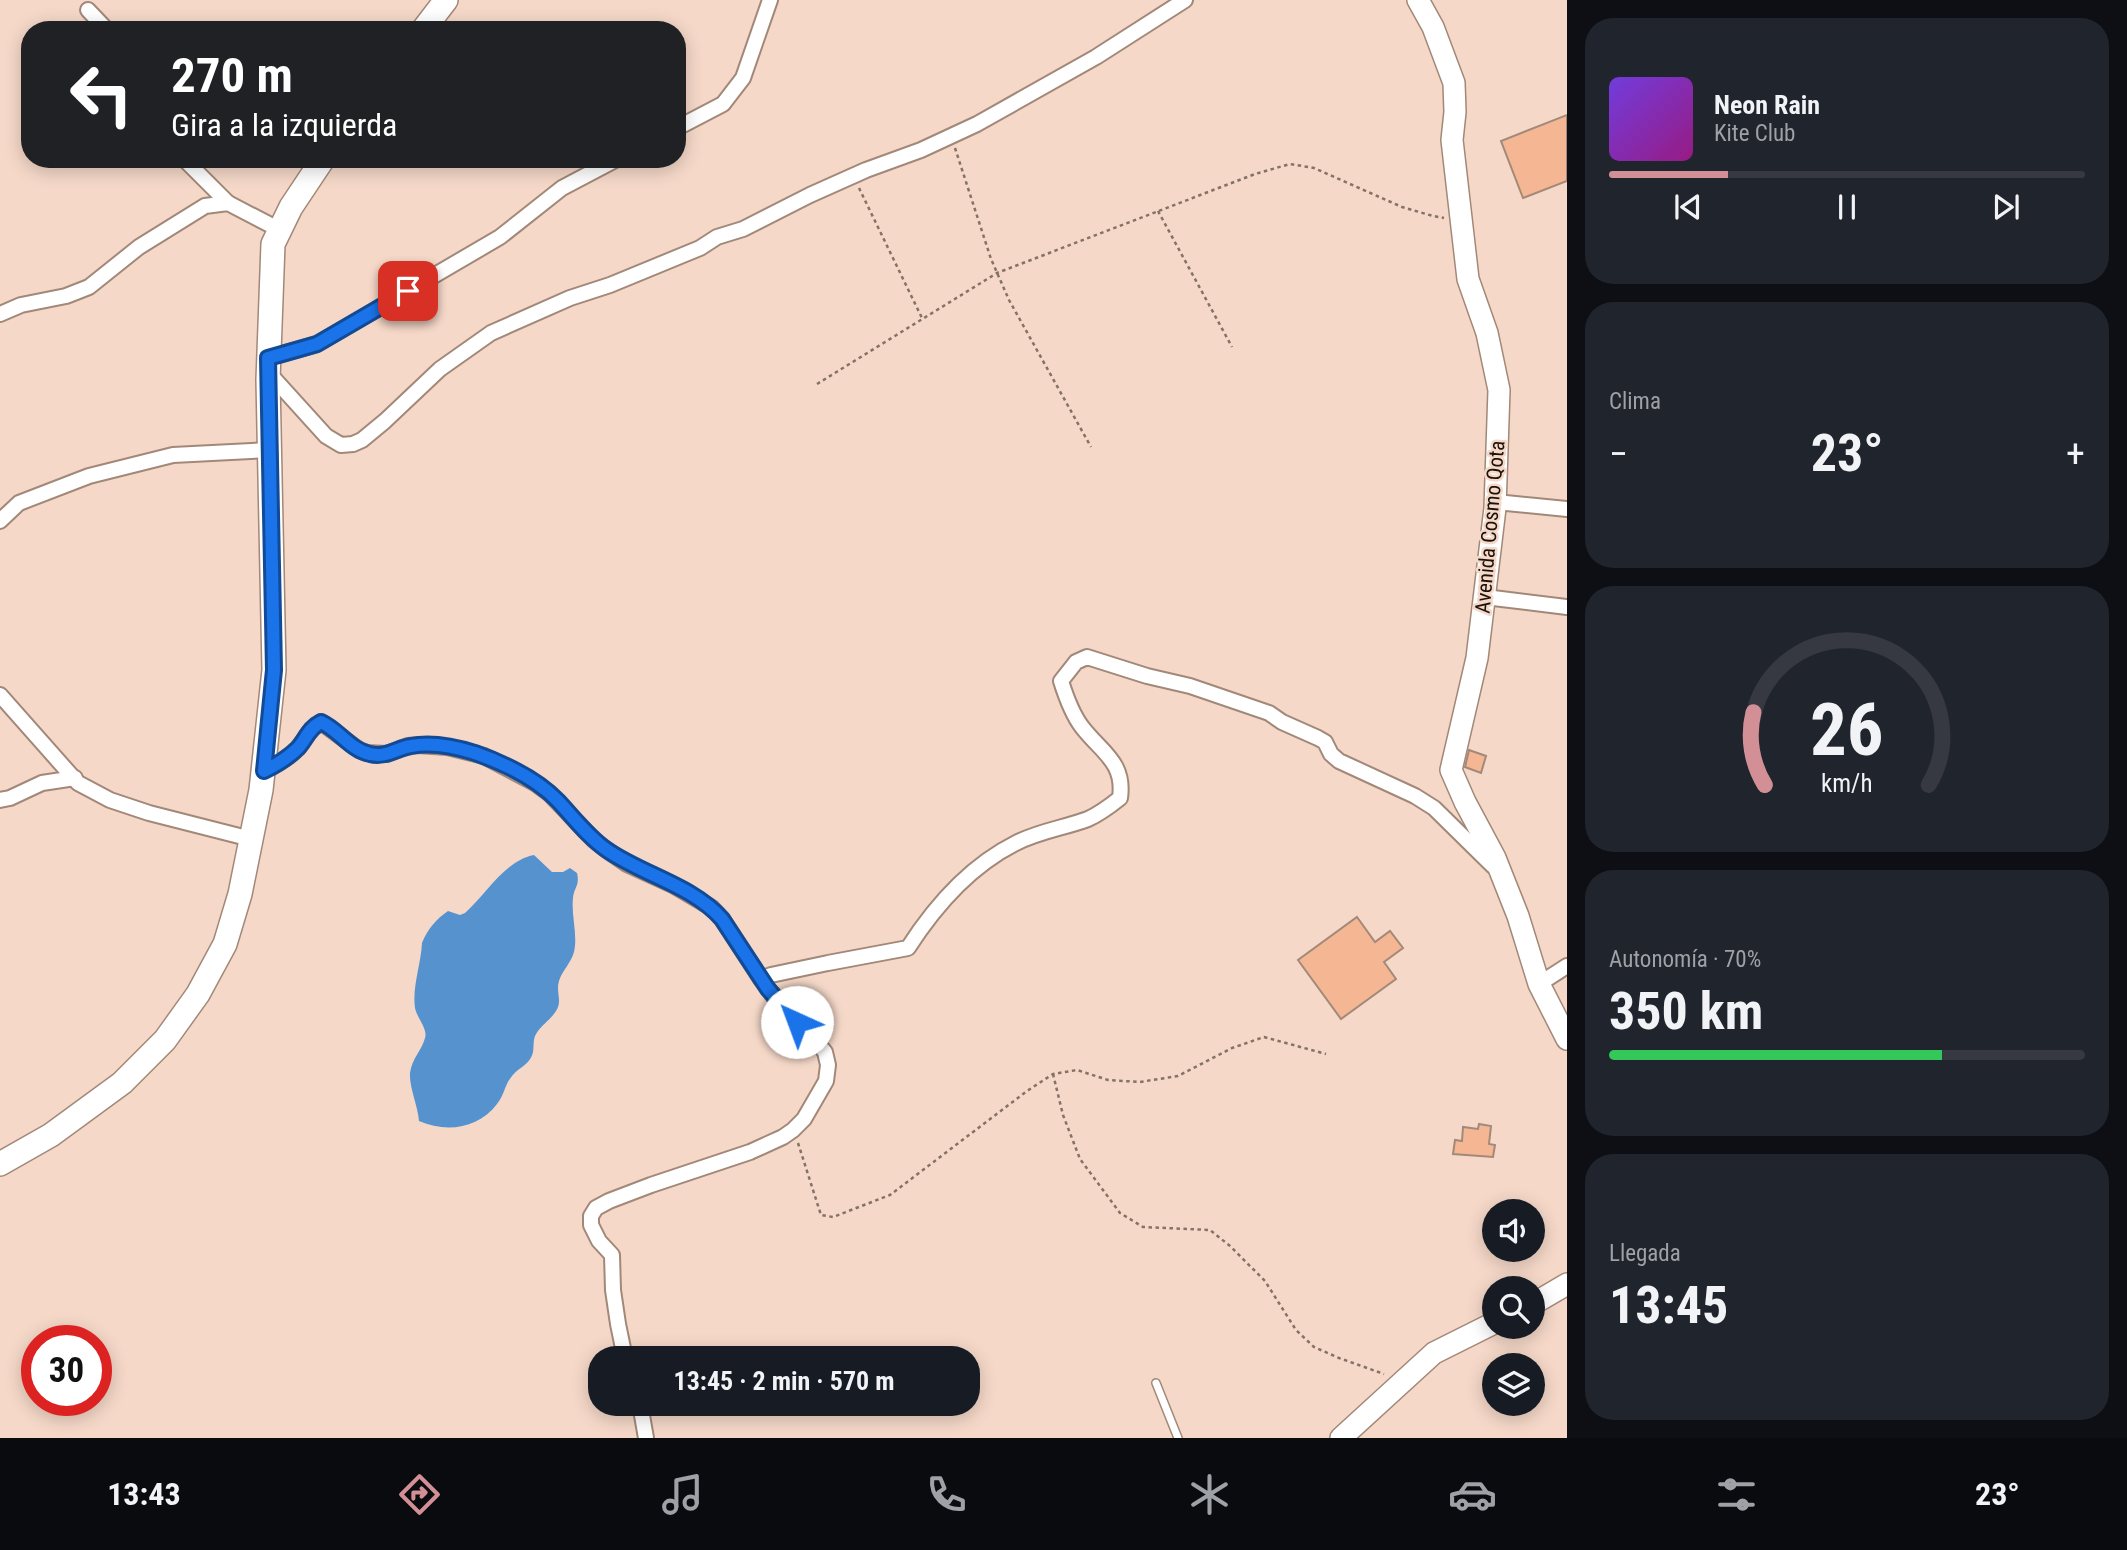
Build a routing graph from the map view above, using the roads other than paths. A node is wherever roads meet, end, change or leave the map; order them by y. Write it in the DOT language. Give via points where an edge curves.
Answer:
graph roads {
  1 [pos="446,0"];
  2 [pos="770,0"];
  3 [pos="1185,0"];
  4 [pos="1418,0"];
  5 [pos="88,10"];
  6 [pos="98,21"];
  7 [pos="430,21"];
  8 [pos="686,123"];
  9 [pos="193,168"];
  10 [pos="317,168"];
  11 [pos="600,168"];
  12 [pos="228,203"];
  13 [pos="280,230"];
  14 [pos="0,314"];
  15 [pos="268,365"];
  16 [pos="269,450"];
  17 [pos="1496,502"];
  18 [pos="1567,509"];
  19 [pos="0,521"];
  20 [pos="1485,597"];
  21 [pos="1567,607"];
  22 [pos="0,695"];
  23 [pos="264,771"];
  24 [pos="75,778"];
  25 [pos="0,800"];
  26 [pos="251,839"];
  27 [pos="1501,874"];
  28 [pos="1567,966"];
  29 [pos="761,979"];
  30 [pos="1539,984"];
  31 [pos="1567,1039"];
  32 [pos="0,1164"];
  33 [pos="1567,1283"];
  34 [pos="1545,1297"];
  35 [pos="1482,1329"];
  36 [pos="623,1346"];
  37 [pos="1156,1383"];
  38 [pos="642,1416"];
  39 [pos="646,1438"];
  40 [pos="1178,1438"];
  41 [pos="1341,1438"];
  1 -- 7 [label="main road"];
  2 -- 8 [label="street" via="743,78 723,104"];
  3 -- 15 [label="street" via="977,124 700,248 492,333 440,369 353,444 341,445 326,436"];
  4 -- 17 [label="street, Avenida Cosmo Qota" via="1454,83 1452,140 1468,279 1488,333 1499,390"];
  5 -- 6 [label="street"];
  9 -- 12 [label="street"];
  10 -- 13 [label="main road"];
  11 -- 15 [label="street" via="562,188 500,237 317,344"];
  12 -- 13 [label="street"];
  12 -- 14 [label="street" via="205,206 186,217 89,287"];
  13 -- 15 [label="main road" via="273,244"];
  15 -- 16 [label="main road"];
  16 -- 19 [label="street" via="173,455 89,476 19,503"];
  16 -- 23 [label="main road" via="274,670"];
  17 -- 18 [label="street"];
  17 -- 20 [label="street, Avenida Cosmo Qota"];
  20 -- 21 [label="street"];
  20 -- 27 [label="street, Avenida Cosmo Qota" via="1477,658 1451,770"];
  22 -- 24 [label="street"];
  23 -- 26 [label="main road"];
  23 -- 29 [label="street" via="290,755 321,722 367,754 434,746 494,761 550,794 604,848 712,908"];
  24 -- 25 [label="street" via="42,783"];
  24 -- 26 [label="street" via="110,800"];
  26 -- 32 [label="main road" via="225,944 198,994 165,1040 122,1083 51,1135"];
  27 -- 29 [label="street" via="1434,808 1339,761 1318,737 1269,713 1087,657 1076,662 1061,681 1080,725 1118,768 1120,798 1089,818 1016,843 982,865 934,911 908,948"];
  27 -- 30 [label="street, Avenida Cosmo Qota"];
  28 -- 30 [label="street"];
  29 -- 36 [label="street" via="825,1052 826,1081 793,1130 750,1152 596,1208 591,1225 612,1255"];
  30 -- 31 [label="street, Avenida Cosmo Qota"];
  33 -- 34 [label="street"];
  35 -- 41 [label="street" via="1434,1353"];
  37 -- 40 [label="lane"];
  38 -- 39 [label="street"];
}
